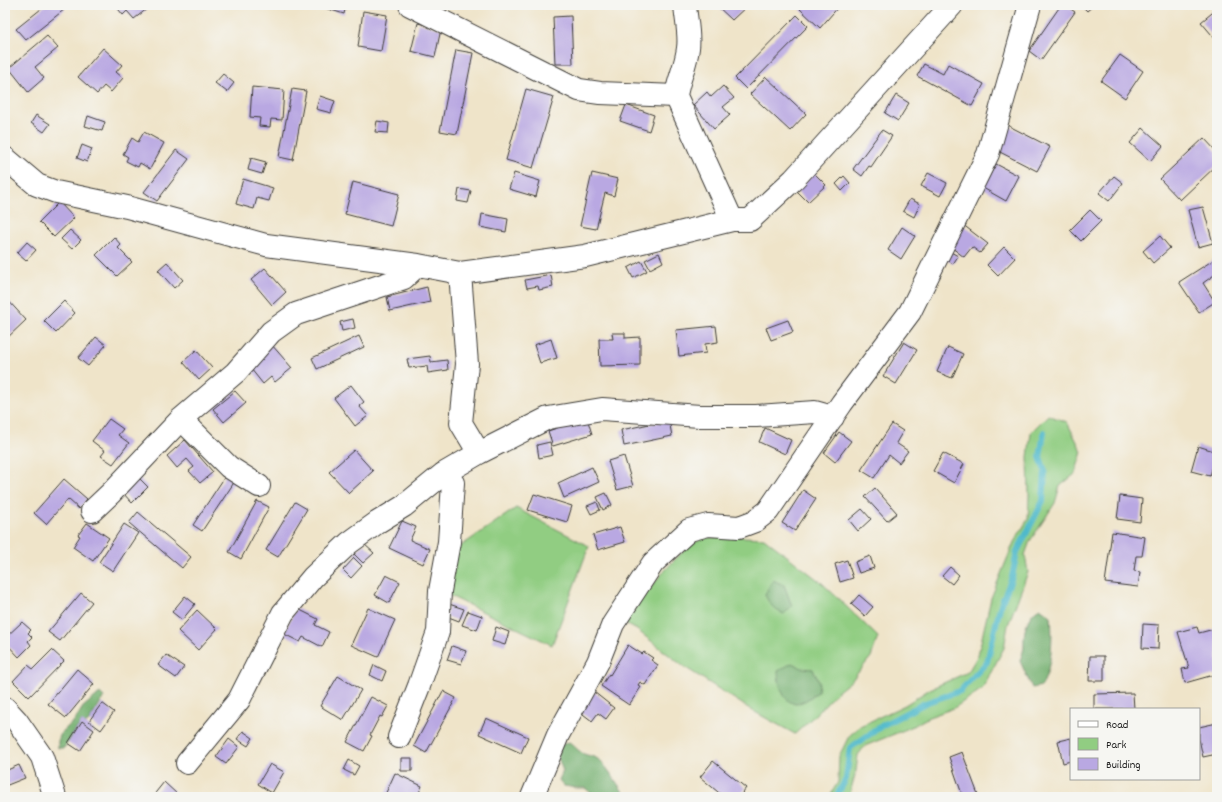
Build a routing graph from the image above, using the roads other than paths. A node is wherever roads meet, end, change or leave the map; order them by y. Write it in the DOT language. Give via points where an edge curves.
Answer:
graph roads {
  1 [pos="410,5"];
  2 [pos="685,5"];
  3 [pos="952,5"];
  4 [pos="1030,5"];
  5 [pos="676,96"];
  6 [pos="5,158"];
  7 [pos="732,220"];
  8 [pos="418,265"];
  9 [pos="460,273"];
  10 [pos="181,418"];
  11 [pos="833,418"];
  12 [pos="479,453"];
  13 [pos="443,474"];
  14 [pos="259,486"];
  15 [pos="92,511"];
  16 [pos="5,708"];
  17 [pos="399,737"];
  18 [pos="187,763"];
  19 [pos="55,797"];
  20 [pos="532,797"];
  1 -- 5 [label="street" via="579,90"];
  2 -- 5 [label="street" via="688,46"];
  3 -- 7 [label="street" via="794,179 750,220"];
  4 -- 11 [label="street" via="988,154 910,312"];
  5 -- 7 [label="street"];
  6 -- 8 [label="street" via="37,185 56,192 127,207 266,245"];
  7 -- 9 [label="street" via="585,256"];
  8 -- 9 [label="street"];
  8 -- 10 [label="street" via="404,278 296,314 271,332 236,372"];
  9 -- 12 [label="street" via="467,364 461,423"];
  10 -- 14 [label="street" via="229,466"];
  10 -- 15 [label="street"];
  11 -- 12 [label="street" via="815,412 707,416 602,409 548,418"];
  11 -- 20 [label="street" via="768,512 756,521 739,527 708,525 689,530 653,563 613,624 598,662 558,734"];
  12 -- 13 [label="street"];
  13 -- 17 [label="street" via="453,483 449,542 440,591 438,632"];
  13 -- 18 [label="street" via="404,506 349,543 313,577 283,613 239,700"];
  16 -- 19 [label="street" via="42,757"];
}
